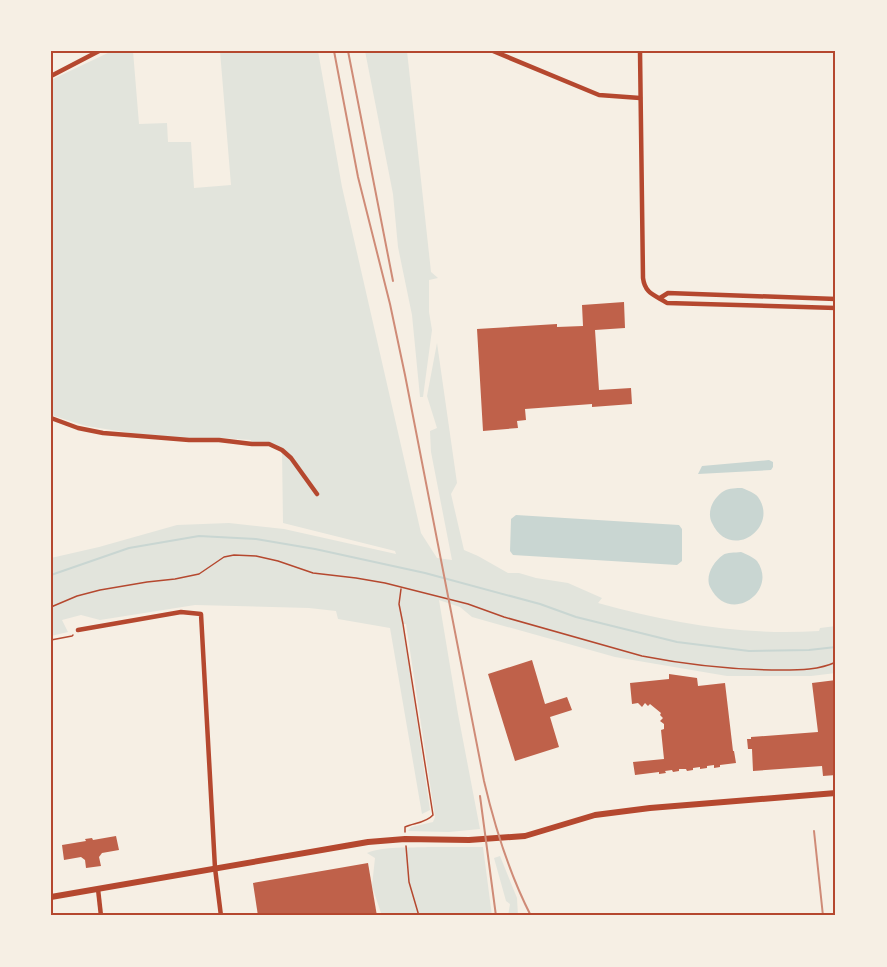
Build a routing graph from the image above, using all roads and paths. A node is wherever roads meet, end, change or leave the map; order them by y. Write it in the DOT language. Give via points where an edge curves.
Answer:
graph roads {
  1 [pos="99,51"];
  2 [pos="493,51"];
  3 [pos="640,51"];
  4 [pos="51,76"];
  5 [pos="640,98"];
  6 [pos="660,298"];
  7 [pos="836,299"];
  8 [pos="836,308"];
  9 [pos="51,418"];
  10 [pos="317,494"];
  11 [pos="401,588"];
  12 [pos="51,607"];
  13 [pos="78,630"];
  14 [pos="51,640"];
  15 [pos="836,662"];
  16 [pos="836,793"];
  17 [pos="405,839"];
  18 [pos="406,851"];
  19 [pos="215,868"];
  20 [pos="98,889"];
  21 [pos="51,897"];
  22 [pos="101,916"];
  23 [pos="221,916"];
  24 [pos="419,916"];
  1 -- 4 [label="street"];
  2 -- 5 [label="street" via="599,95"];
  3 -- 5 [label="street"];
  5 -- 6 [label="street" via="643,278 645,287"];
  6 -- 7 [label="street" via="668,293"];
  6 -- 8 [label="street" via="667,303"];
  9 -- 10 [label="street" via="103,433 268,444 291,458"];
  11 -- 12 [label="path" via="313,573 256,556 234,555 224,557 199,574 100,590"];
  11 -- 15 [label="path" via="642,656 758,670 825,667"];
  11 -- 17 [label="path" via="399,604 433,815 429,820 405,827"];
  13 -- 14 [label="path" via="72,636"];
  13 -- 19 [label="street" via="181,612 201,614"];
  16 -- 17 [label="main road" via="595,815 525,836"];
  17 -- 19 [label="main road"];
  18 -- 24 [label="path" via="409,882"];
  19 -- 20 [label="main road"];
  19 -- 23 [label="street"];
  20 -- 21 [label="main road"];
  20 -- 22 [label="street"];
}
